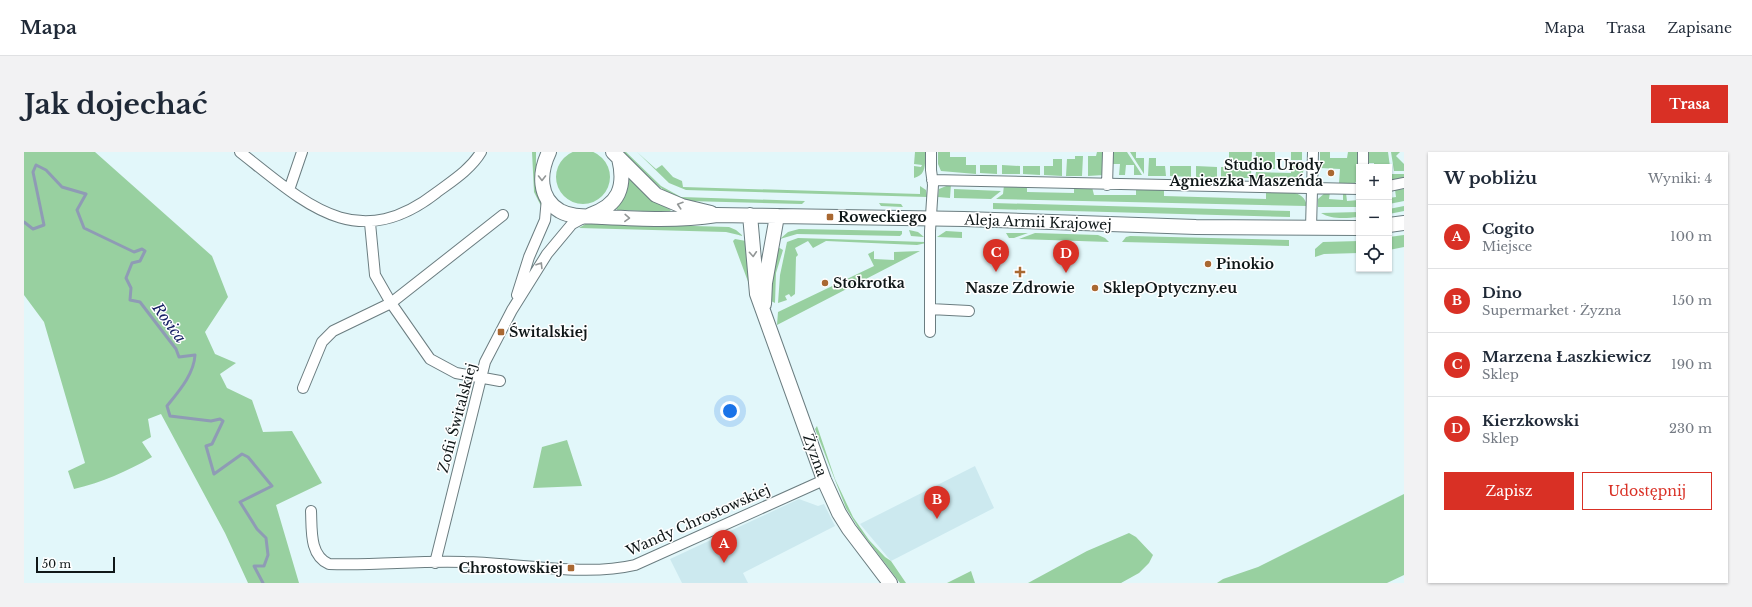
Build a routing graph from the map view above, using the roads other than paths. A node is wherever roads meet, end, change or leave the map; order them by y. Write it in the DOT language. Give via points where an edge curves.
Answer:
graph roads {
  1 [pos="240,152"];
  2 [pos="302,152"];
  3 [pos="481,152"];
  4 [pos="931,152"];
  5 [pos="1108,152"];
  6 [pos="1313,152"];
  7 [pos="1363,152"];
  8 [pos="547,154"];
  9 [pos="616,155"];
  10 [pos="1362,164"];
  11 [pos="932,180"];
  12 [pos="1404,183"];
  13 [pos="1107,184"];
  14 [pos="1392,185"];
  15 [pos="1312,187"];
  16 [pos="1356,189"];
  17 [pos="289,190"];
  18 [pos="547,198"];
  19 [pos="717,214"];
  20 [pos="503,215"];
  21 [pos="750,215"];
  22 [pos="588,216"];
  23 [pos="777,216"];
  24 [pos="932,219"];
  25 [pos="370,222"];
  26 [pos="1404,223"];
  27 [pos="1392,225"];
  28 [pos="1311,228"];
  29 [pos="1356,228"];
  30 [pos="391,303"];
  31 [pos="930,309"];
  32 [pos="512,310"];
  33 [pos="969,311"];
  34 [pos="764,315"];
  35 [pos="930,332"];
  36 [pos="480,377"];
  37 [pos="500,381"];
  38 [pos="303,388"];
  39 [pos="824,480"];
  40 [pos="311,511"];
  41 [pos="435,563"];
  42 [pos="890,583"];
  1 -- 17 [label="street"];
  2 -- 17 [label="street"];
  3 -- 25 [label="street" via="466,170 416,208"];
  4 -- 11 [label="street"];
  5 -- 13 [label="street"];
  6 -- 15 [label="street"];
  7 -- 10 [label="street"];
  8 -- 18 [label="street, one-way" via="542,180"];
  19 -- 9 [label="street, Aleja Armii Krajowej, one-way" via="682,206 656,195"];
  9 -- 22 [label="street" via="622,177 618,194 607,207"];
  11 -- 13 [label="street"];
  11 -- 24 [label="street"];
  12 -- 14 [label="street"];
  13 -- 15 [label="street"];
  15 -- 16 [label="street"];
  15 -- 28 [label="street"];
  17 -- 25 [label="street" via="342,219"];
  18 -- 22 [label="street, Aleja Armii Krajowej" via="564,213"];
  18 -- 32 [label="street" via="545,220"];
  19 -- 21 [label="street, Aleja Armii Krajowej"];
  22 -- 19 [label="street, Aleja Armii Krajowej, one-way" via="664,220 693,219"];
  20 -- 30 [label="street"];
  21 -- 23 [label="street, Aleja Armii Krajowej"];
  21 -- 34 [label="street, Żyzna, one-way" via="756,288"];
  32 -- 22 [label="street, Zofii Świtalskiej, one-way" via="547,254 572,224"];
  23 -- 24 [label="street, Aleja Armii Krajowej"];
  23 -- 34 [label="street, Żyzna" via="765,283"];
  24 -- 28 [label="street, Aleja Armii Krajowej"];
  24 -- 31 [label="street"];
  25 -- 30 [label="street" via="375,275"];
  26 -- 27 [label="street"];
  28 -- 29 [label="street, Aleja Armii Krajowej"];
  30 -- 36 [label="street" via="430,359 456,373"];
  30 -- 38 [label="street" via="333,331 322,342"];
  31 -- 33 [label="street"];
  31 -- 35 [label="street"];
  32 -- 36 [label="street, Zofii Świtalskiej"];
  34 -- 39 [label="street, Żyzna"];
  36 -- 37 [label="street"];
  36 -- 41 [label="street, Zofii Świtalskiej"];
  39 -- 41 [label="street, Wandy Chrostowskiej" via="635,564 616,569"];
  39 -- 42 [label="street, Żyzna" via="843,520"];
  40 -- 41 [label="street, Wandy Chrostowskiej" via="316,553 322,561 329,564"];
}
